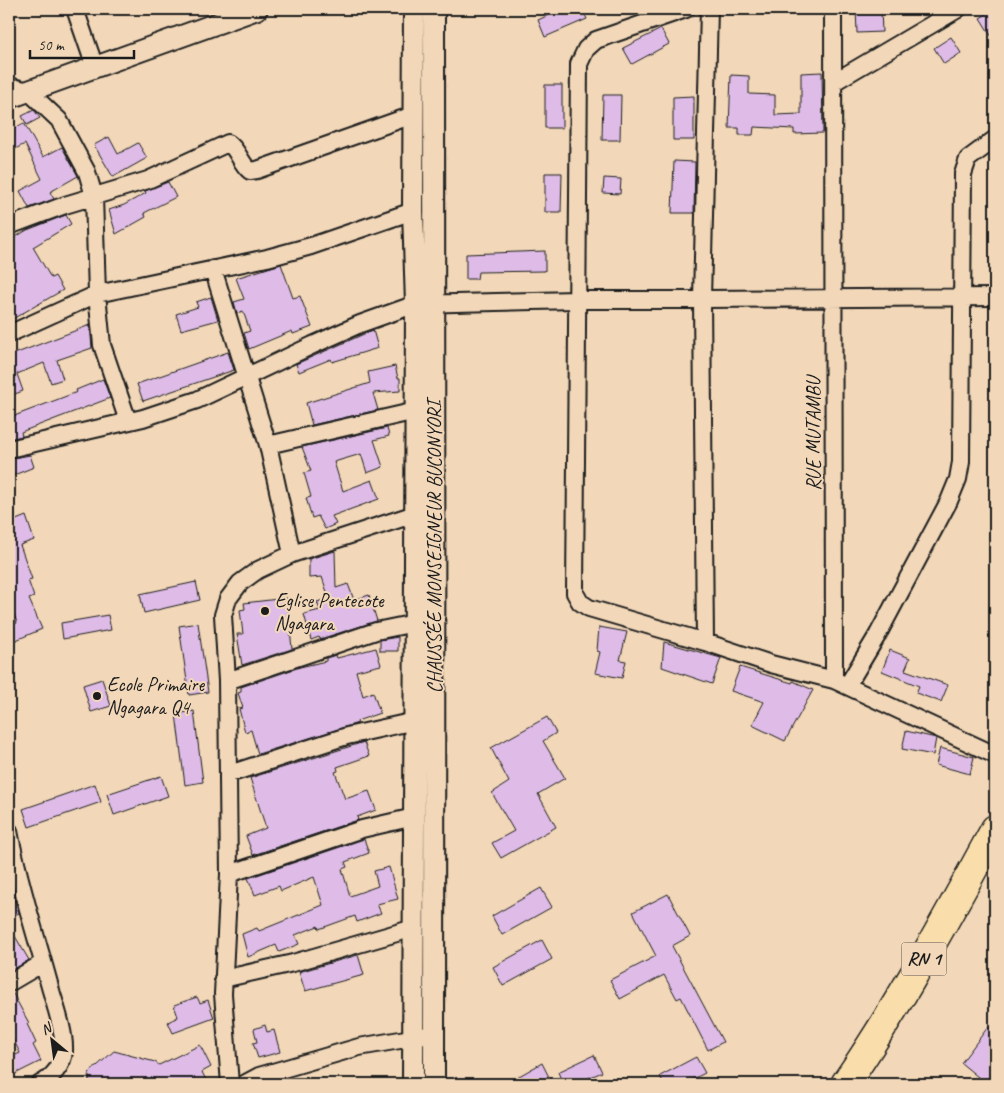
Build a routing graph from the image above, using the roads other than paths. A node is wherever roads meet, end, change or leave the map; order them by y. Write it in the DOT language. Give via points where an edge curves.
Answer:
graph roads {
  1 [pos="75,9"];
  2 [pos="257,9"];
  3 [pos="414,9"];
  4 [pos="434,9"];
  5 [pos="686,9"];
  6 [pos="709,9"];
  7 [pos="833,9"];
  8 [pos="958,9"];
  9 [pos="95,67"];
  10 [pos="834,82"];
  11 [pos="18,88"];
  12 [pos="9,98"];
  13 [pos="413,115"];
  14 [pos="995,139"];
  15 [pos="94,196"];
  16 [pos="413,211"];
  17 [pos="9,226"];
  18 [pos="213,269"];
  19 [pos="97,294"];
  20 [pos="963,297"];
  21 [pos="995,297"];
  22 [pos="702,299"];
  23 [pos="833,299"];
  24 [pos="576,300"];
  25 [pos="424,303"];
  26 [pos="9,334"];
  27 [pos="246,378"];
  28 [pos="416,410"];
  29 [pos="128,421"];
  30 [pos="268,446"];
  31 [pos="9,449"];
  32 [pos="415,514"];
  33 [pos="292,554"];
  34 [pos="415,624"];
  35 [pos="705,642"];
  36 [pos="227,681"];
  37 [pos="840,683"];
  38 [pos="415,721"];
  39 [pos="995,755"];
  40 [pos="229,774"];
  41 [pos="414,817"];
  42 [pos="995,829"];
  43 [pos="9,831"];
  44 [pos="229,874"];
  45 [pos="13,876"];
  46 [pos="414,928"];
  47 [pos="43,963"];
  48 [pos="223,979"];
  49 [pos="9,983"];
  50 [pos="434,1034"];
  51 [pos="413,1036"];
  52 [pos="40,1084"];
  53 [pos="230,1084"];
  54 [pos="244,1084"];
  55 [pos="413,1084"];
  56 [pos="434,1084"];
  57 [pos="845,1084"];
  1 -- 9 [label="street"];
  2 -- 9 [label="street"];
  3 -- 13 [label="street, CHAUSSÉE MONSEIGNEUR BUCONYORI"];
  4 -- 25 [label="street, CHAUSSÉE MONSEIGNEUR BUCONYORI"];
  5 -- 24 [label="street" via="596,40 586,49 579,64"];
  6 -- 22 [label="street"];
  7 -- 10 [label="street, RUE MUTAMBU"];
  8 -- 10 [label="street"];
  9 -- 11 [label="street"];
  10 -- 23 [label="street, RUE MUTAMBU"];
  11 -- 12 [label="street"];
  11 -- 15 [label="street" via="59,120 87,172"];
  13 -- 15 [label="street" via="257,170 245,166 234,146 228,143 148,180"];
  13 -- 16 [label="street, CHAUSSÉE MONSEIGNEUR BUCONYORI"];
  14 -- 20 [label="street" via="968,160 964,174"];
  15 -- 17 [label="street"];
  15 -- 19 [label="street"];
  16 -- 18 [label="street" via="310,246"];
  16 -- 25 [label="street, CHAUSSÉE MONSEIGNEUR BUCONYORI"];
  18 -- 19 [label="street"];
  18 -- 27 [label="street"];
  19 -- 26 [label="street"];
  19 -- 29 [label="street" via="102,345"];
  20 -- 21 [label="street"];
  20 -- 23 [label="street"];
  20 -- 37 [label="street" via="958,479 877,636"];
  22 -- 23 [label="street"];
  22 -- 24 [label="street"];
  22 -- 35 [label="street"];
  23 -- 37 [label="street, RUE MUTAMBU"];
  24 -- 25 [label="street"];
  24 -- 35 [label="street" via="575,593 589,608"];
  25 -- 27 [label="street" via="360,324"];
  25 -- 28 [label="street, CHAUSSÉE MONSEIGNEUR BUCONYORI"];
  25 -- 50 [label="street, CHAUSSÉE MONSEIGNEUR BUCONYORI" via="436,465"];
  27 -- 29 [label="street" via="197,400"];
  27 -- 30 [label="street"];
  28 -- 30 [label="street"];
  28 -- 32 [label="street, CHAUSSÉE MONSEIGNEUR BUCONYORI"];
  29 -- 31 [label="street"];
  30 -- 33 [label="street"];
  32 -- 33 [label="street"];
  32 -- 34 [label="street, CHAUSSÉE MONSEIGNEUR BUCONYORI"];
  33 -- 36 [label="street" via="258,570 240,583 228,599 223,615"];
  34 -- 36 [label="street" via="376,631"];
  34 -- 38 [label="street, CHAUSSÉE MONSEIGNEUR BUCONYORI"];
  35 -- 37 [label="street"];
  36 -- 40 [label="street"];
  37 -- 39 [label="street"];
  38 -- 40 [label="street" via="347,736"];
  38 -- 41 [label="street, CHAUSSÉE MONSEIGNEUR BUCONYORI"];
  40 -- 44 [label="street"];
  41 -- 44 [label="street" via="362,829"];
  41 -- 46 [label="street, CHAUSSÉE MONSEIGNEUR BUCONYORI"];
  42 -- 57 [label="highway, RN 1" via="921,965"];
  43 -- 45 [label="street"];
  44 -- 48 [label="street"];
  45 -- 47 [label="street"];
  46 -- 48 [label="street" via="293,963"];
  46 -- 51 [label="street, CHAUSSÉE MONSEIGNEUR BUCONYORI"];
  47 -- 49 [label="street"];
  47 -- 52 [label="street" via="64,1051 58,1067"];
  48 -- 53 [label="street"];
  50 -- 51 [label="street"];
  50 -- 56 [label="street, CHAUSSÉE MONSEIGNEUR BUCONYORI"];
  51 -- 54 [label="street" via="307,1060"];
  51 -- 55 [label="street, CHAUSSÉE MONSEIGNEUR BUCONYORI"];
}
